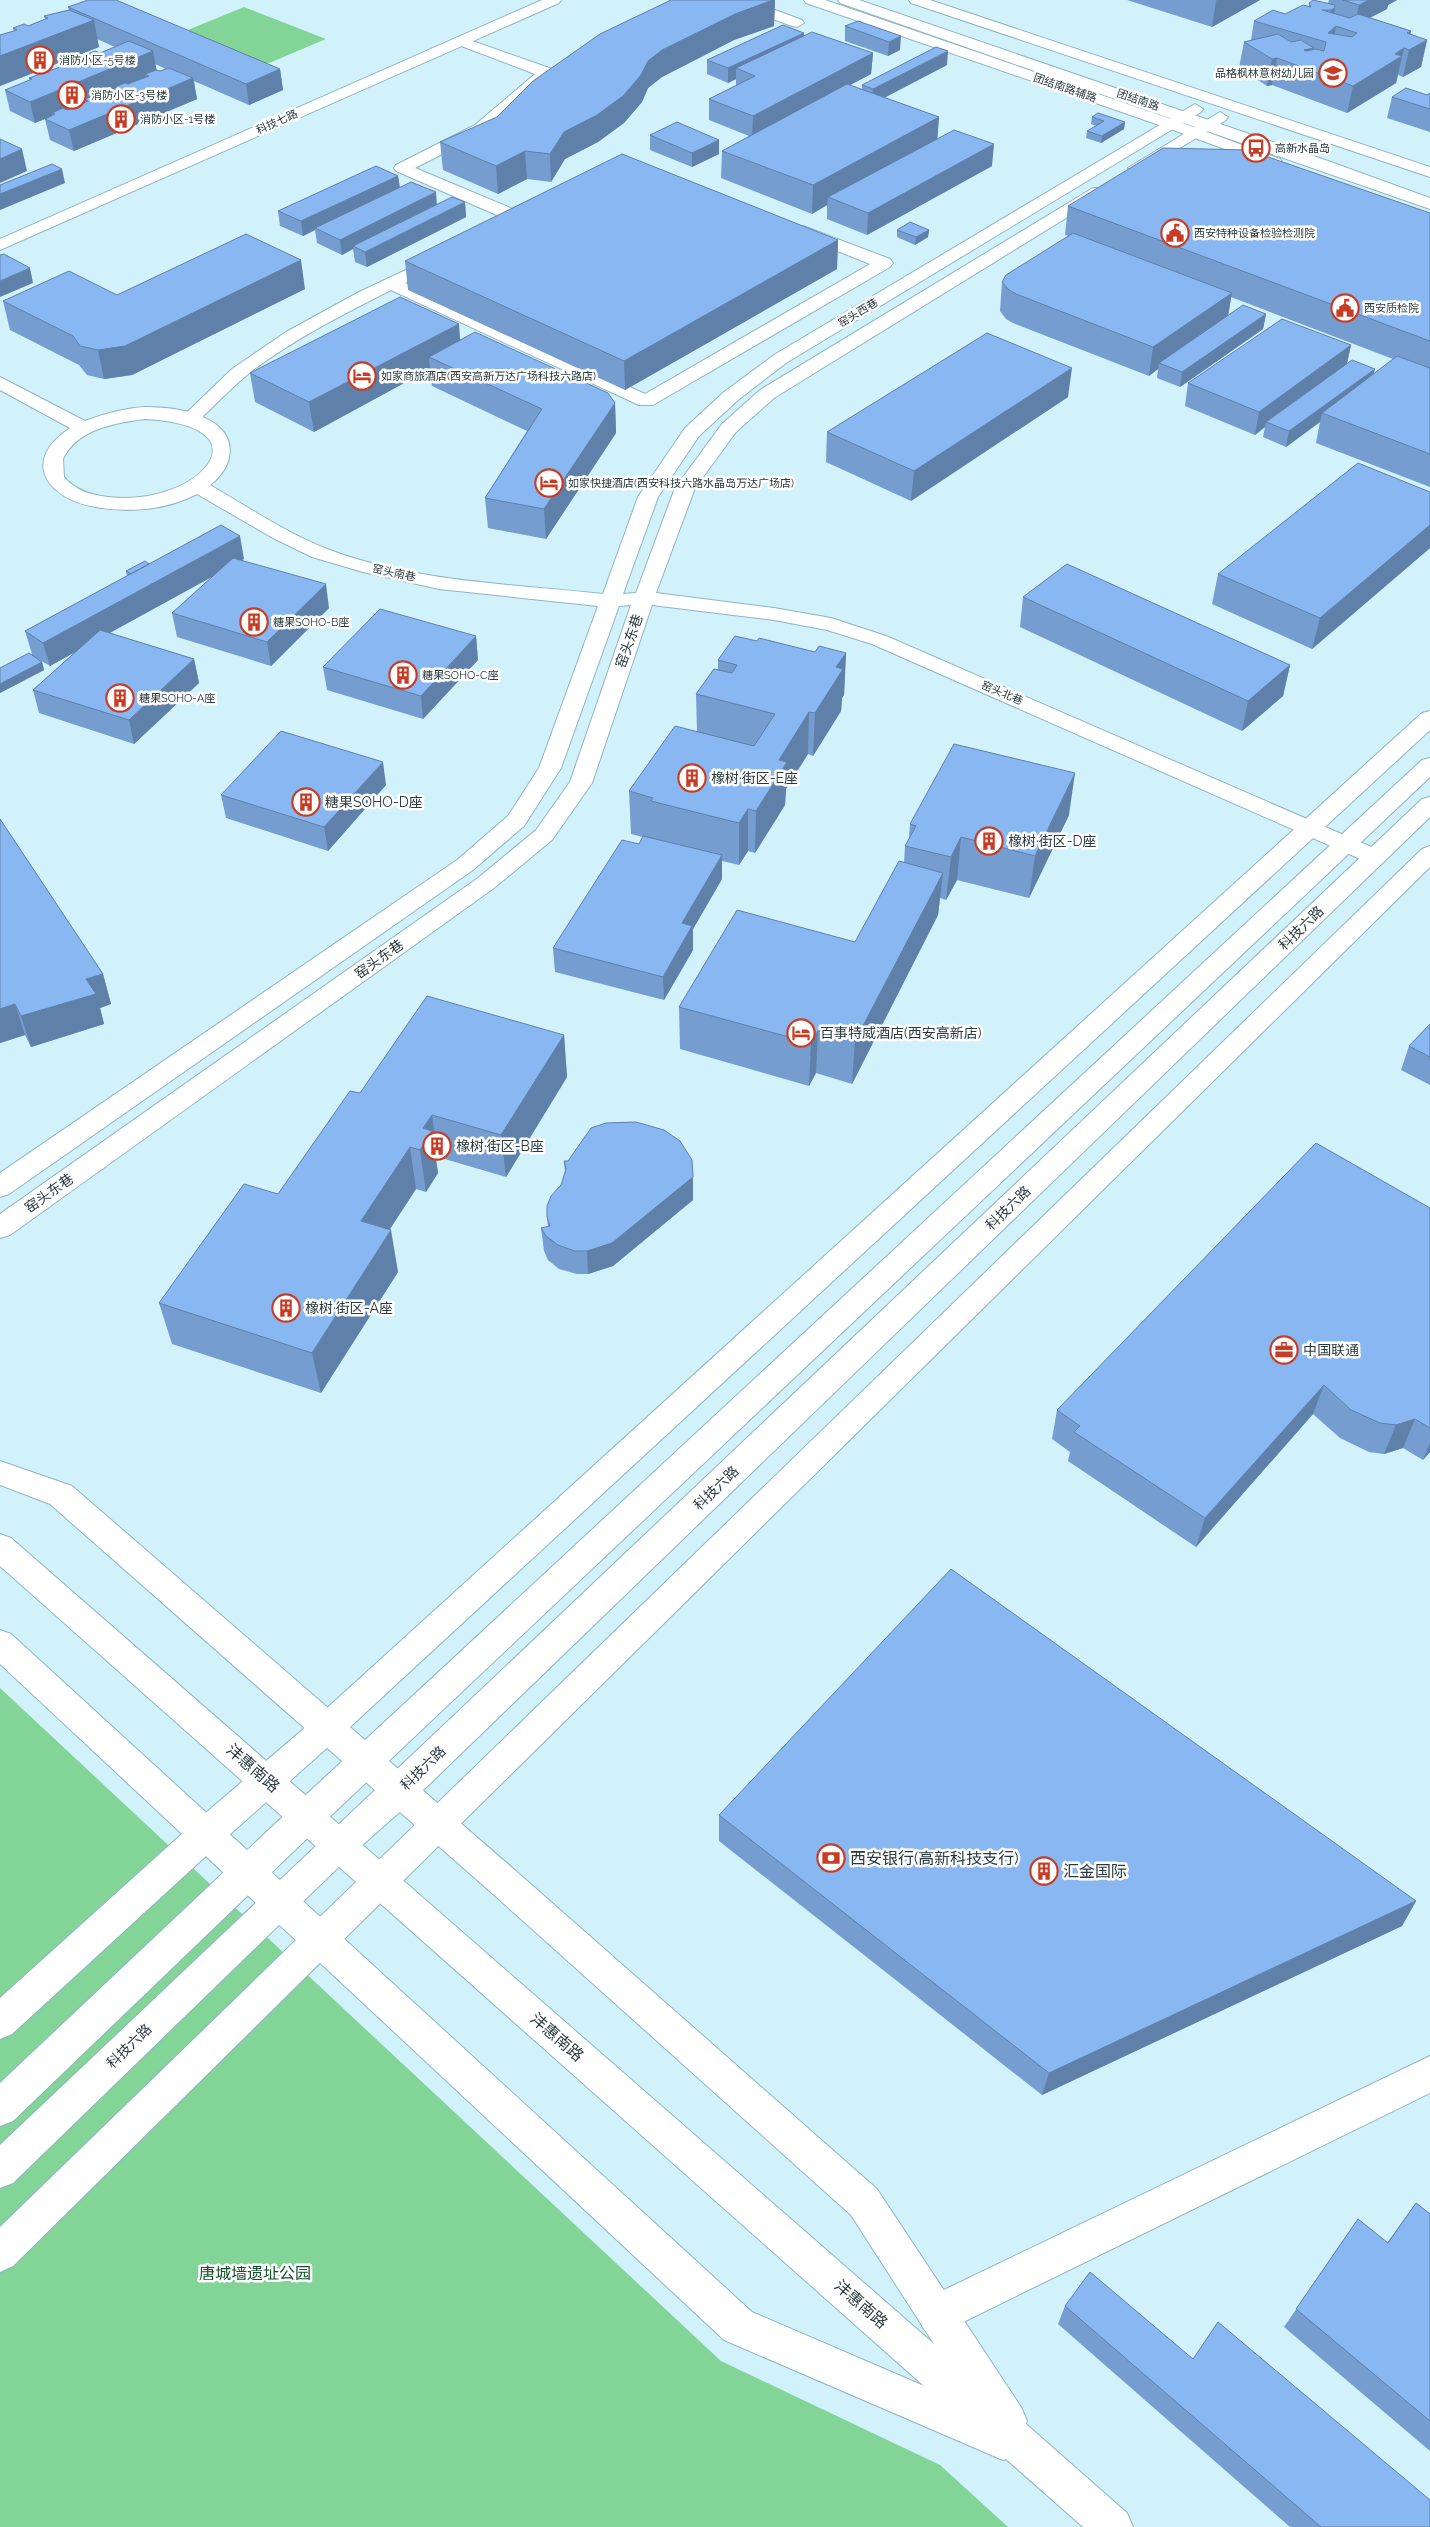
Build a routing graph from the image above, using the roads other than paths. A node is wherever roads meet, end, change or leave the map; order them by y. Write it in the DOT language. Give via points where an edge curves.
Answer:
graph roads {
  1 [pos="554,0"];
  2 [pos="734,0"];
  3 [pos="811,0"];
  4 [pos="845,0"];
  5 [pos="877,0"];
  6 [pos="916,0"];
  7 [pos="797,23"];
  8 [pos="461,41"];
  9 [pos="560,64"];
  10 [pos="545,73"];
  11 [pos="1183,116"];
  12 [pos="1207,125"];
  13 [pos="1430,172"];
  14 [pos="1430,188"];
  15 [pos="1430,204"];
  16 [pos="538,210"];
  17 [pos="521,219"];
  18 [pos="1430,220"];
  19 [pos="783,223"];
  20 [pos="503,228"];
  21 [pos="0,245"];
  22 [pos="452,253"];
  23 [pos="391,284"];
  24 [pos="0,383"];
  25 [pos="190,418"];
  26 [pos="84,428"];
  27 [pos="196,486"];
  28 [pos="644,598"];
  29 [pos="609,601"];
  30 [pos="1430,718"];
  31 [pos="1430,765"];
  32 [pos="1430,804"];
  33 [pos="1311,827"];
  34 [pos="1347,843"];
  35 [pos="1430,854"];
  36 [pos="1375,857"];
  37 [pos="0,1187"];
  38 [pos="0,1228"];
  39 [pos="0,1473"];
  40 [pos="0,1547"];
  41 [pos="0,1644"];
  42 [pos="326,1729"];
  43 [pos="364,1762"];
  44 [pos="267,1780"];
  45 [pos="399,1791"];
  46 [pos="307,1816"];
  47 [pos="439,1826"];
  48 [pos="206,1834"];
  49 [pos="338,1845"];
  50 [pos="247,1872"];
  51 [pos="381,1882"];
  52 [pos="279,1901"];
  53 [pos="320,1940"];
  54 [pos="0,2022"];
  55 [pos="1430,2074"];
  56 [pos="0,2108"];
  57 [pos="0,2170"];
  58 [pos="0,2253"];
  59 [pos="937,2314"];
  60 [pos="1025,2449"];
  61 [pos="1113,2527"];
  1 -- 8 [label="street, 科技七路"];
  2 -- 7 [label="street"];
  3 -- 11 [label="street, 团结南路辅路"];
  4 -- 11 [label="street, 团结南路"];
  5 -- 11 [label="street, 团结南路"];
  6 -- 13 [label="street"];
  8 -- 10 [label="street"];
  8 -- 21 [label="street, 科技七路"];
  9 -- 10 [label="street"];
  10 -- 17 [label="street" via="481,128 402,168"];
  11 -- 12 [label="street, 团结南路辅路"];
  11 -- 12 [label="street, 团结南路"];
  11 -- 29 [label="street, 窑头西巷" via="780,359 731,396 692,432 648,497"];
  12 -- 14 [label="street, 团结南路"];
  12 -- 15 [label="street, 团结南路"];
  12 -- 18 [label="street, 团结南路辅路" via="1320,178"];
  12 -- 28 [label="street, 窑头西巷" via="767,394 729,428 685,488"];
  16 -- 17 [label="street"];
  17 -- 20 [label="street"];
  19 -- 23 [label="street" via="884,263 646,401"];
  22 -- 23 [label="street"];
  23 -- 25 [label="street" via="295,335 246,367"];
  24 -- 26 [label="street"];
  25 -- 26 [label="street" via="146,413 118,417"];
  25 -- 27 [label="street" via="211,429 222,441 224,455 216,471"];
  26 -- 27 [label="street" via="58,448 52,462 54,478 66,491 87,500 115,504 145,503 174,496"];
  27 -- 29 [label="street, 窑头南巷" via="319,553 370,568 439,583"];
  28 -- 29 [label="street, 窑头北巷"];
  28 -- 33 [label="street, 窑头北巷" via="774,614 831,624 871,637"];
  28 -- 38 [label="street, 窑头东巷" via="581,783 544,835 486,884"];
  29 -- 37 [label="street, 窑头东巷" via="550,768 516,821 465,865"];
  30 -- 33 [label="street"];
  31 -- 34 [label="street"];
  32 -- 36 [label="street, 科技六路"];
  33 -- 34 [label="street, 窑头北巷"];
  33 -- 42 [label="street"];
  34 -- 36 [label="street, 窑头北巷"];
  34 -- 43 [label="street"];
  35 -- 47 [label="street"];
  36 -- 45 [label="street, 科技六路"];
  39 -- 42 [label="street" via="61,1495"];
  40 -- 44 [label="street, 沣惠南路"];
  41 -- 48 [label="street"];
  42 -- 43 [label="street"];
  42 -- 44 [label="street"];
  43 -- 45 [label="street"];
  43 -- 46 [label="street"];
  44 -- 46 [label="street, 沣惠南路"];
  44 -- 48 [label="street"];
  45 -- 47 [label="street"];
  45 -- 49 [label="street, 科技六路"];
  46 -- 49 [label="street, 沣惠南路"];
  46 -- 50 [label="street"];
  47 -- 51 [label="street"];
  47 -- 59 [label="street" via="864,2202"];
  48 -- 50 [label="street"];
  48 -- 54 [label="street"];
  49 -- 51 [label="street, 沣惠南路"];
  49 -- 52 [label="street, 科技六路"];
  50 -- 52 [label="street"];
  50 -- 56 [label="street"];
  51 -- 53 [label="street"];
  51 -- 60 [label="street, 沣惠南路"];
  52 -- 53 [label="street"];
  52 -- 57 [label="street, 科技六路"];
  53 -- 58 [label="street"];
  53 -- 60 [label="street" via="738,2326"];
  55 -- 59 [label="street"];
  59 -- 60 [label="street"];
  60 -- 61 [label="street, 沣惠南路"];
}
